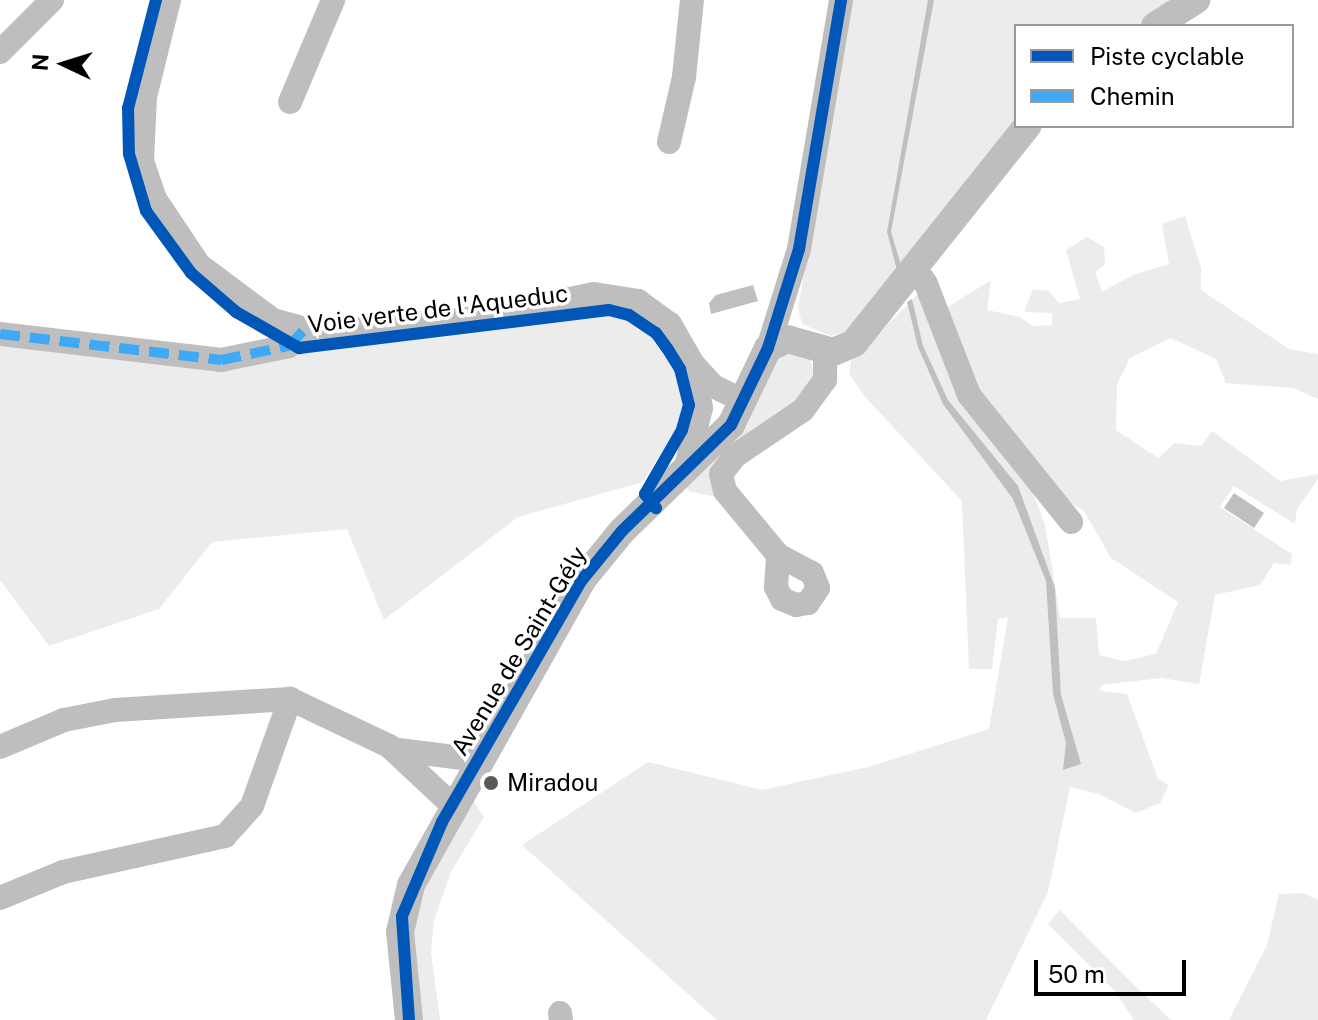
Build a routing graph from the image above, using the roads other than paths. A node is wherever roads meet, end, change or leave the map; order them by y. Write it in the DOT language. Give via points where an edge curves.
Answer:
graph roads {
  1 [pos="52,0"];
  2 [pos="333,0"];
  3 [pos="692,0"];
  4 [pos="841,0"];
  5 [pos="1196,0"];
  6 [pos="164,7"];
  7 [pos="1158,24"];
  8 [pos="0,52"];
  9 [pos="290,102"];
  10 [pos="1025,128"];
  11 [pos="669,142"];
  12 [pos="915,268"];
  13 [pos="303,331"];
  14 [pos="0,334"];
  15 [pos="768,348"];
  16 [pos="825,351"];
  17 [pos="696,375"];
  18 [pos="742,406"];
  19 [pos="685,471"];
  20 [pos="1071,522"];
  21 [pos="778,555"];
  22 [pos="290,699"];
  23 [pos="389,746"];
  24 [pos="0,747"];
  25 [pos="478,760"];
  26 [pos="452,805"];
  27 [pos="0,898"];
  28 [pos="409,1020"];
  1 -- 8 [label="street"];
  2 -- 9 [label="street"];
  3 -- 11 [label="street" via="683,88"];
  4 -- 15 [label="street" via="799,249"];
  5 -- 7 [label="street"];
  6 -- 13 [label="street" via="140,143 155,199 215,280 273,320"];
  10 -- 12 [label="street"];
  12 -- 16 [label="street" via="849,347"];
  12 -- 20 [label="street" via="969,395"];
  13 -- 14 [label="street" via="289,346 221,360"];
  13 -- 17 [label="street" via="477,318 604,294 649,307 677,331"];
  15 -- 16 [label="street" via="787,339"];
  15 -- 18 [label="street, Avenue de Saint-Gély"];
  16 -- 21 [label="street" via="825,380 803,410 735,456 721,474 725,491"];
  17 -- 18 [label="street"];
  17 -- 19 [label="street" via="699,425 684,459"];
  18 -- 19 [label="street, Avenue de Saint-Gély"];
  19 -- 25 [label="street, Avenue de Saint-Gély" via="589,570"];
  22 -- 23 [label="street"];
  22 -- 24 [label="street" via="261,697 89,714"];
  22 -- 27 [label="street" via="252,806 225,836 63,872"];
  23 -- 25 [label="street" via="416,756"];
  23 -- 26 [label="street"];
  25 -- 26 [label="street, Avenue de Saint-Gély"];
  26 -- 28 [label="street, Avenue de Saint-Gély" via="417,870 402,916"];
}
